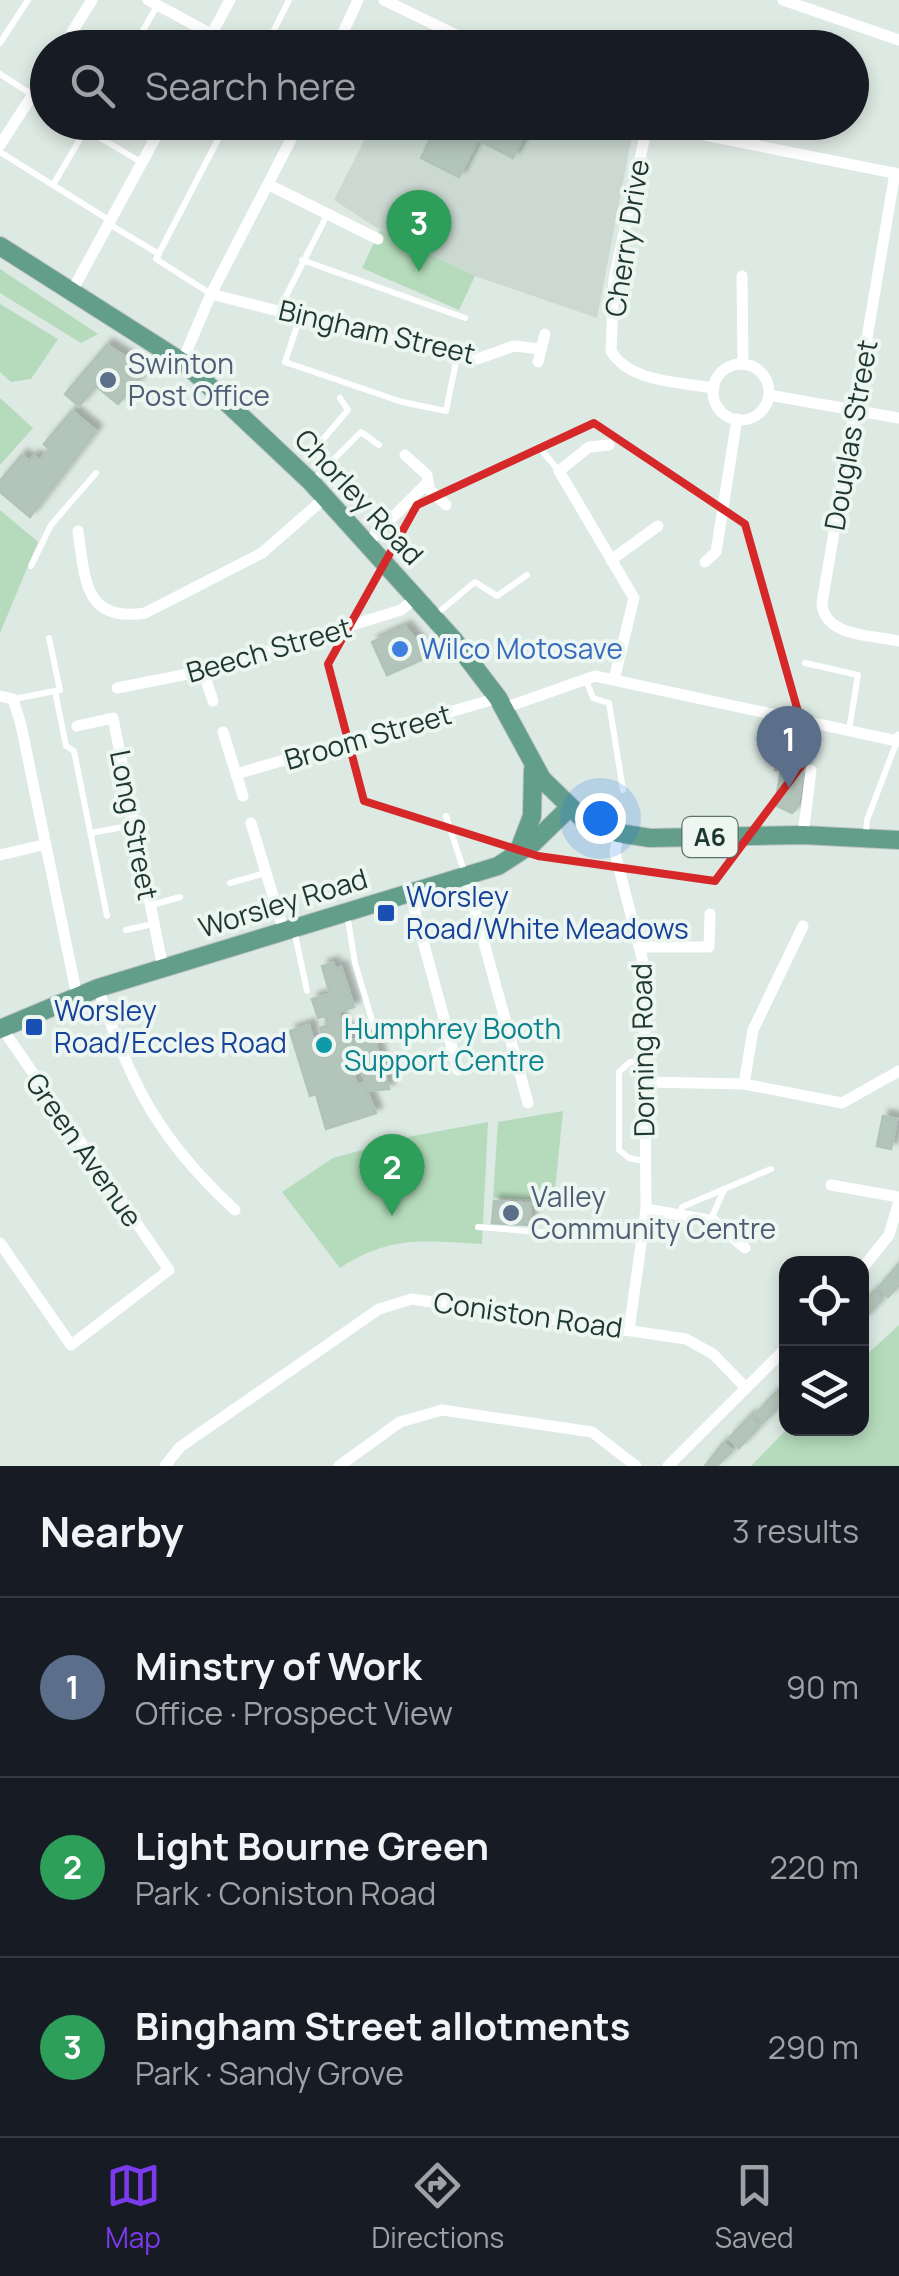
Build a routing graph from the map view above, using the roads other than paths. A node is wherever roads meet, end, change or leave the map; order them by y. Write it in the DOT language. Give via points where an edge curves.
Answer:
graph roads {
  1 [pos="28,0"];
  2 [pos="92,0"];
  3 [pos="230,0"];
  4 [pos="290,0"];
  5 [pos="358,0"];
  6 [pos="384,0"];
  7 [pos="792,1"];
  8 [pos="160,4"];
  9 [pos="73,30"];
  10 [pos="144,30"];
  11 [pos="205,30"];
  12 [pos="214,30"];
  13 [pos="274,30"];
  14 [pos="344,30"];
  15 [pos="446,30"];
  16 [pos="898,37"];
  17 [pos="0,44"];
  18 [pos="0,74"];
  19 [pos="30,94"];
  20 [pos="30,98"];
  21 [pos="79,140"];
  22 [pos="108,140"];
  23 [pos="154,140"];
  24 [pos="217,140"];
  25 [pos="291,140"];
  26 [pos="640,140"];
  27 [pos="724,140"];
  28 [pos="0,149"];
  29 [pos="142,162"];
  30 [pos="897,174"];
  31 [pos="270,185"];
  32 [pos="53,186"];
  33 [pos="327,214"];
  34 [pos="109,222"];
  35 [pos="378,239"];
  36 [pos="0,246"];
  37 [pos="159,254"];
  38 [pos="302,260"];
  39 [pos="742,276"];
  40 [pos="72,291"];
  41 [pos="211,294"];
  42 [pos="280,310"];
  43 [pos="300,315"];
  44 [pos="465,318"];
  45 [pos="544,334"];
  46 [pos="458,356"];
  47 [pos="182,362"];
  48 [pos="743,364"];
  49 [pos="714,388"];
  50 [pos="769,396"];
  51 [pos="340,398"];
  52 [pos="856,409"];
  53 [pos="899,418"];
  54 [pos="737,419"];
  55 [pos="379,446"];
  56 [pos="609,446"];
  57 [pos="544,452"];
  58 [pos="405,455"];
  59 [pos="326,466"];
  60 [pos="96,472"];
  61 [pos="559,472"];
  62 [pos="311,482"];
  63 [pos="427,483"];
  64 [pos="326,497"];
  65 [pos="446,505"];
  66 [pos="658,526"];
  67 [pos="78,531"];
  68 [pos="367,543"];
  69 [pos="611,560"];
  70 [pos="705,562"];
  71 [pos="30,566"];
  72 [pos="526,576"];
  73 [pos="416,598"];
  74 [pos="433,617"];
  75 [pos="50,638"];
  76 [pos="899,640"];
  77 [pos="805,663"];
  78 [pos="204,671"];
  79 [pos="586,678"];
  80 [pos="614,680"];
  81 [pos="116,688"];
  82 [pos="56,691"];
  83 [pos="6,698"];
  84 [pos="213,700"];
  85 [pos="501,703"];
  86 [pos="77,726"];
  87 [pos="849,731"];
  88 [pos="223,732"];
  89 [pos="897,746"];
  90 [pos="532,764"];
  91 [pos="810,770"];
  92 [pos="236,774"];
  93 [pos="623,790"];
  94 [pos="243,796"];
  95 [pos="568,810"];
  96 [pos="446,816"];
  97 [pos="251,823"];
  98 [pos="134,825"];
  99 [pos="90,834"];
  100 [pos="618,834"];
  101 [pos="803,835"];
  102 [pos="866,836"];
  103 [pos="899,840"];
  104 [pos="42,845"];
  105 [pos="0,855"];
  106 [pos="513,858"];
  107 [pos="266,873"];
  108 [pos="466,877"];
  109 [pos="230,883"];
  110 [pos="410,893"];
  111 [pos="180,897"];
  112 [pos="151,905"];
  113 [pos="347,912"];
  114 [pos="710,914"];
  115 [pos="107,916"];
  116 [pos="154,924"];
  117 [pos="803,926"];
  118 [pos="126,930"];
  119 [pos="289,931"];
  120 [pos="640,947"];
  121 [pos="163,968"];
  122 [pos="98,988"];
  123 [pos="307,991"];
  124 [pos="77,996"];
  125 [pos="1,1027"];
  126 [pos="374,1027"];
  127 [pos="646,1061"];
  128 [pos="458,1070"];
  129 [pos="899,1071"];
  130 [pos="646,1082"];
  131 [pos="744,1084"];
  132 [pos="528,1103"];
  133 [pos="646,1161"];
  134 [pos="770,1169"];
  135 [pos="831,1186"];
  136 [pos="724,1190"];
  137 [pos="899,1199"];
  138 [pos="646,1209"];
  139 [pos="234,1210"];
  140 [pos="681,1214"];
  141 [pos="711,1220"];
  142 [pos="478,1227"];
  143 [pos="643,1230"];
  144 [pos="0,1243"];
  145 [pos="744,1248"];
  146 [pos="869,1261"];
  147 [pos="629,1330"];
  148 [pos="779,1355"];
  149 [pos="746,1388"];
  150 [pos="166,1466"];
  151 [pos="340,1466"];
  152 [pos="636,1466"];
  153 [pos="668,1466"];
  1 -- 17 [label="lane"];
  2 -- 9 [label="street"];
  3 -- 12 [label="street"];
  4 -- 13 [label="lane"];
  5 -- 14 [label="street"];
  6 -- 15 [label="street"];
  7 -- 16 [label="street"];
  8 -- 10 [label="lane"];
  8 -- 11 [label="street"];
  18 -- 19 [label="lane"];
  20 -- 28 [label="street"];
  21 -- 32 [label="lane"];
  22 -- 29 [label="lane"];
  23 -- 29 [label="street"];
  24 -- 37 [label="lane"];
  25 -- 31 [label="street"];
  26 -- 49 [label="street, Cherry Drive" via="614,279 611,351 627,370"];
  27 -- 30 [label="street"];
  28 -- 32 [label="lane"];
  29 -- 34 [label="street"];
  30 -- 52 [label="street, Douglas Street"];
  31 -- 33 [label="street"];
  31 -- 41 [label="street"];
  32 -- 34 [label="lane"];
  33 -- 35 [label="street"];
  33 -- 38 [label="lane"];
  34 -- 37 [label="lane"];
  34 -- 40 [label="street"];
  36 -- 40 [label="main road, Chorley Road / A6"];
  37 -- 41 [label="lane" via="156,260"];
  38 -- 42 [label="lane"];
  38 -- 44 [label="lane"];
  39 -- 48 [label="street"];
  40 -- 47 [label="main road, Chorley Road / A6"];
  41 -- 42 [label="street, Bingham Street"];
  41 -- 47 [label="street"];
  42 -- 43 [label="street, Bingham Street"];
  43 -- 46 [label="street, Bingham Street"];
  43 -- 46 [label="lane" via="284,362 402,402 446,411"];
  45 -- 46 [label="street, Bingham Street" via="539,355 524,345 487,358"];
  47 -- 62 [label="main road, Chorley Road / A6"];
  48 -- 49 [label="street" via="720,373"];
  48 -- 50 [label="street" via="760,370"];
  49 -- 54 [label="street" via="716,404"];
  50 -- 52 [label="street"];
  50 -- 54 [label="street" via="761,411"];
  51 -- 59 [label="lane" via="348,410 318,444"];
  52 -- 53 [label="street"];
  52 -- 76 [label="street, Douglas Street" via="822,611 838,628"];
  54 -- 70 [label="street" via="716,552"];
  55 -- 59 [label="lane" via="361,432"];
  56 -- 61 [label="street" via="589,446"];
  57 -- 61 [label="lane"];
  58 -- 63 [label="street"];
  59 -- 62 [label="lane"];
  60 -- 71 [label="lane" via="51,525"];
  61 -- 69 [label="street"];
  62 -- 64 [label="main road, Chorley Road / A6"];
  63 -- 65 [label="street"];
  63 -- 68 [label="street"];
  64 -- 67 [label="street" via="262,553 130,616 101,608 87,589"];
  64 -- 68 [label="main road, Chorley Road / A6"];
  66 -- 69 [label="street"];
  68 -- 73 [label="main road, Chorley Road / A6"];
  69 -- 80 [label="street" via="634,598"];
  72 -- 74 [label="lane" via="497,596 475,582"];
  73 -- 74 [label="main road, Chorley Road / A6"];
  73 -- 78 [label="street, Beech Street" via="401,610"];
  74 -- 85 [label="main road, Chorley Road / A6"];
  75 -- 82 [label="lane"];
  77 -- 87 [label="lane" via="858,675"];
  78 -- 81 [label="street, Beech Street"];
  78 -- 84 [label="street"];
  79 -- 80 [label="street"];
  79 -- 85 [label="street, Broom Street"];
  79 -- 93 [label="lane" via="593,698 609,702"];
  80 -- 87 [label="street"];
  82 -- 83 [label="lane"];
  82 -- 99 [label="lane"];
  83 -- 104 [label="street" via="21,724"];
  85 -- 90 [label="main road, Chorley Road / A6"];
  85 -- 92 [label="street, Broom Street"];
  86 -- 98 [label="street, Long Street" via="113,718"];
  87 -- 89 [label="street"];
  88 -- 92 [label="street"];
  89 -- 102 [label="lane"];
  90 -- 95 [label="main road, Chorley Road / A6"];
  90 -- 106 [label="main road" via="532,816"];
  91 -- 101 [label="street"];
  92 -- 94 [label="street"];
  95 -- 100 [label="main road, A6"];
  95 -- 106 [label="main road, Worsley Road"];
  96 -- 108 [label="lane"];
  97 -- 107 [label="street"];
  98 -- 99 [label="lane"];
  98 -- 112 [label="street, Long Street"];
  99 -- 115 [label="lane"];
  100 -- 101 [label="main road, A6"];
  100 -- 120 [label="street, Dorning Road" via="615,852"];
  101 -- 102 [label="main road, A6"];
  102 -- 103 [label="main road, A6"];
  104 -- 105 [label="street"];
  104 -- 124 [label="street"];
  106 -- 108 [label="main road, Worsley Road"];
  107 -- 109 [label="lane"];
  107 -- 119 [label="street"];
  108 -- 110 [label="main road, Worsley Road"];
  108 -- 132 [label="street"];
  110 -- 113 [label="main road, Worsley Road"];
  110 -- 128 [label="street"];
  111 -- 112 [label="lane"];
  112 -- 116 [label="street, Long Street"];
  113 -- 119 [label="main road, Worsley Road"];
  113 -- 126 [label="lane"];
  114 -- 120 [label="street" via="709,947"];
  116 -- 118 [label="lane"];
  116 -- 121 [label="street, Long Street"];
  117 -- 131 [label="street" via="754,1030"];
  119 -- 121 [label="main road, Worsley Road"];
  119 -- 123 [label="lane"];
  120 -- 127 [label="street, Dorning Road"];
  121 -- 122 [label="main road, Worsley Road"];
  122 -- 124 [label="main road, Worsley Road"];
  122 -- 139 [label="street" via="144,1104 188,1167"];
  124 -- 125 [label="main road, Worsley Road"];
  125 -- 144 [label="street, Green Avenue" via="168,1270 71,1345"];
  127 -- 130 [label="street, Dorning Road"];
  127 -- 133 [label="lane" via="630,1062 619,1072 619,1150"];
  129 -- 131 [label="street" via="842,1103"];
  130 -- 131 [label="street"];
  130 -- 133 [label="street, Dorning Road"];
  133 -- 138 [label="street, Dorning Road"];
  134 -- 136 [label="lane"];
  135 -- 137 [label="street"];
  136 -- 140 [label="lane" via="682,1207"];
  136 -- 141 [label="lane"];
  137 -- 146 [label="street" via="888,1235"];
  138 -- 140 [label="street"];
  138 -- 143 [label="street, Dorning Road"];
  140 -- 141 [label="street"];
  141 -- 145 [label="street"];
  142 -- 143 [label="lane" via="564,1234"];
  143 -- 147 [label="street, Dorning Road"];
  147 -- 149 [label="street, Coniston Road" via="695,1343"];
  147 -- 150 [label="street, Coniston Road" via="400,1300 180,1447"];
  148 -- 149 [label="street"];
  149 -- 153 [label="street"];
  151 -- 152 [label="street" via="400,1422 442,1410 592,1432"];
}
